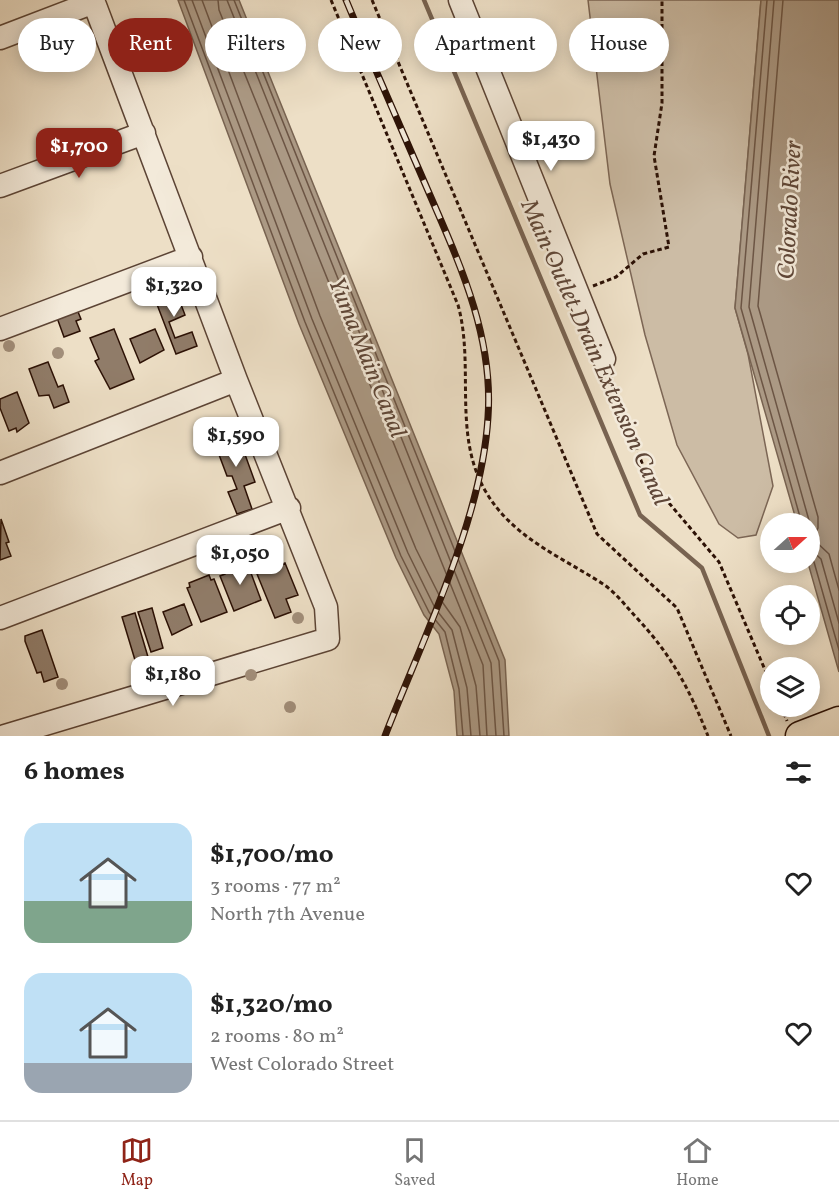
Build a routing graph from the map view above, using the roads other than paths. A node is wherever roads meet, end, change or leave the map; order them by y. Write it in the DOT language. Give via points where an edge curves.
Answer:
graph roads {
  1 [pos="460,0"];
  2 [pos="94,1"];
  3 [pos="0,38"];
  4 [pos="144,133"];
  5 [pos="0,186"];
  6 [pos="190,257"];
  7 [pos="0,329"];
  8 [pos="604,359"];
  9 [pos="236,380"];
  10 [pos="0,473"];
  11 [pos="289,508"];
  12 [pos="0,618"];
  13 [pos="839,721"];
  14 [pos="0,726"];
  15 [pos="5,736"];
  16 [pos="800,736"];
  1 -- 8 [label="street"];
  2 -- 3 [label="street"];
  2 -- 4 [label="street"];
  4 -- 5 [label="street"];
  4 -- 6 [label="street"];
  6 -- 7 [label="street"];
  6 -- 9 [label="street"];
  9 -- 10 [label="street"];
  9 -- 11 [label="street"];
  11 -- 12 [label="street"];
  11 -- 15 [label="street" via="327,607 328,639"];
  13 -- 16 [label="main road"];
  14 -- 15 [label="street"];
}
